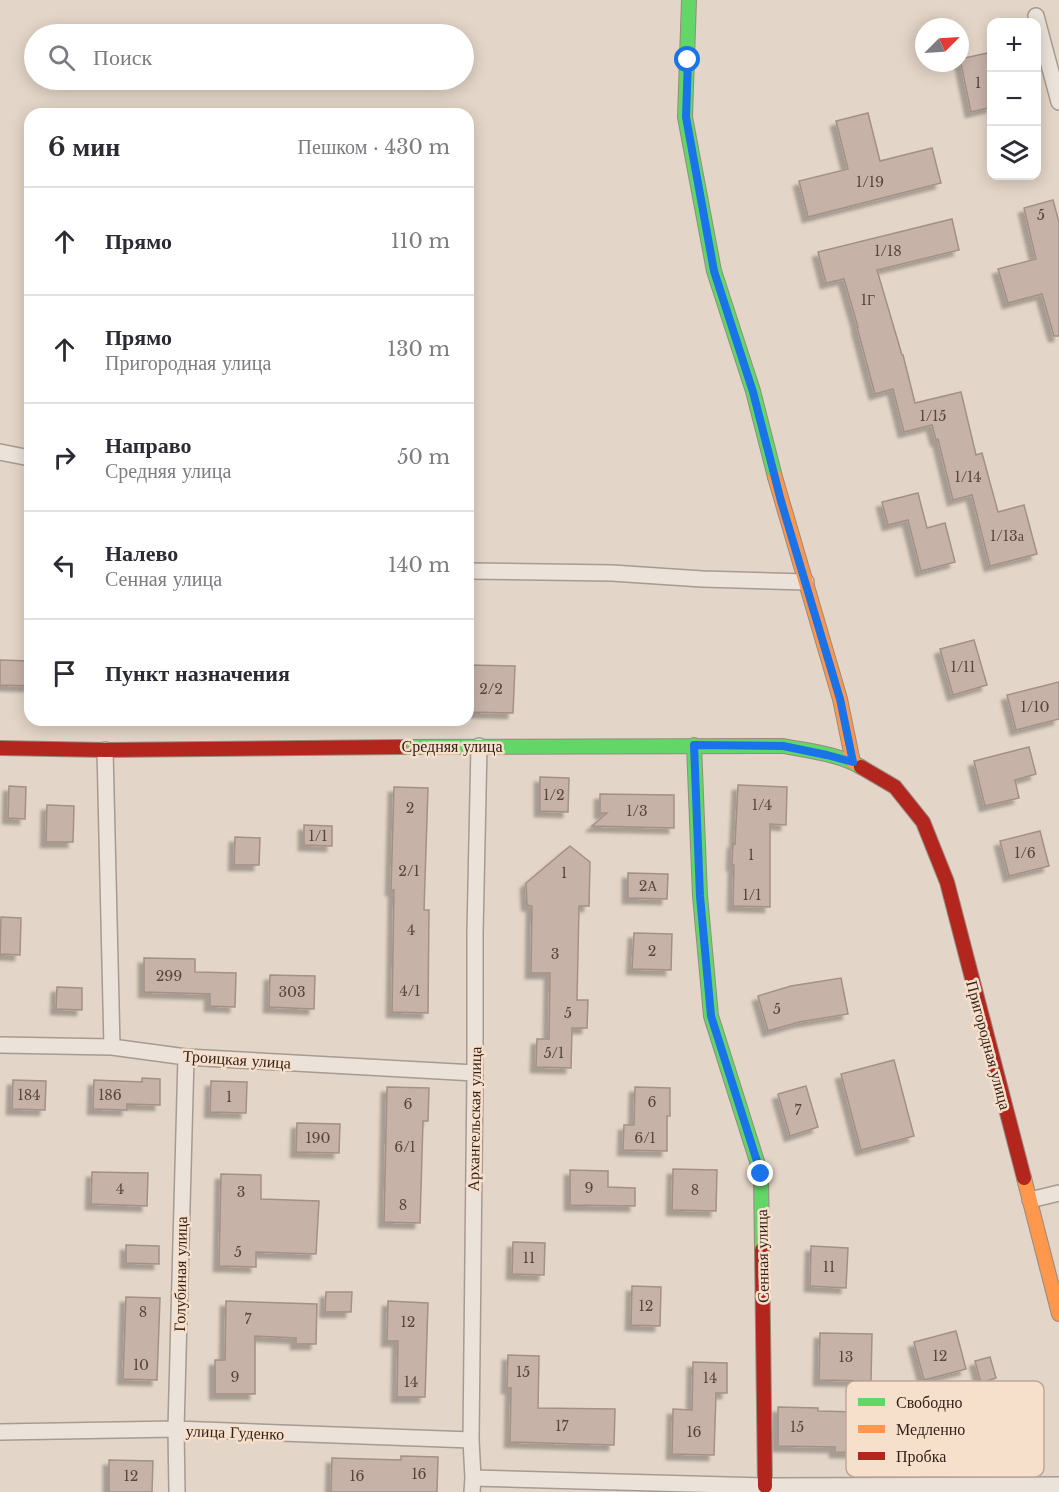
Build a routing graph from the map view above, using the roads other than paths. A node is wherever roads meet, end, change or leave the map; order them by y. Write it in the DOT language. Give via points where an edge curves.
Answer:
graph roads {
  1 [pos="689,0"];
  2 [pos="1036,16"];
  3 [pos="1059,102"];
  4 [pos="0,452"];
  5 [pos="24,457"];
  6 [pos="474,571"];
  7 [pos="806,582"];
  8 [pos="694,745"];
  9 [pos="479,746"];
  10 [pos="0,748"];
  11 [pos="105,750"];
  12 [pos="853,762"];
  13 [pos="895,787"];
  14 [pos="0,1045"];
  15 [pos="112,1047"];
  16 [pos="186,1057"];
  17 [pos="475,1073"];
  18 [pos="1059,1193"];
  19 [pos="1030,1200"];
  20 [pos="1059,1314"];
  21 [pos="176,1430"];
  22 [pos="0,1432"];
  23 [pos="471,1440"];
  24 [pos="472,1485"];
  25 [pos="1059,1485"];
  26 [pos="765,1486"];
  27 [pos="177,1492"];
  1 -- 7 [label="street" via="686,117 714,271 753,392"];
  2 -- 3 [label="street"];
  4 -- 5 [label="street"];
  6 -- 7 [label="street"];
  7 -- 12 [label="street" via="840,699"];
  8 -- 9 [label="street, Средняя улица"];
  8 -- 12 [label="street, Средняя улица" via="783,746"];
  8 -- 26 [label="street, Сенная улица" via="700,896 711,1016 761,1174"];
  9 -- 11 [label="street, Средняя улица"];
  9 -- 17 [label="street, Архангельская улица"];
  10 -- 11 [label="street, Средняя улица"];
  11 -- 15 [label="street"];
  12 -- 13 [label="street, Средняя улица"];
  13 -- 19 [label="street, Пригородная улица" via="923,822 947,882"];
  14 -- 15 [label="street, Троицкая улица"];
  15 -- 16 [label="street, Троицкая улица"];
  16 -- 17 [label="street, Троицкая улица"];
  16 -- 21 [label="street, Голубиная улица"];
  17 -- 23 [label="street, Архангельская улица"];
  18 -- 19 [label="street"];
  19 -- 20 [label="street, Пригородная улица"];
  21 -- 22 [label="street, улица Гуденко"];
  21 -- 23 [label="street, улица Гуденко"];
  21 -- 27 [label="street, Голубиная улица"];
  23 -- 24 [label="street, Архангельская улица"];
  24 -- 26 [label="street"];
  25 -- 26 [label="street"];
}
